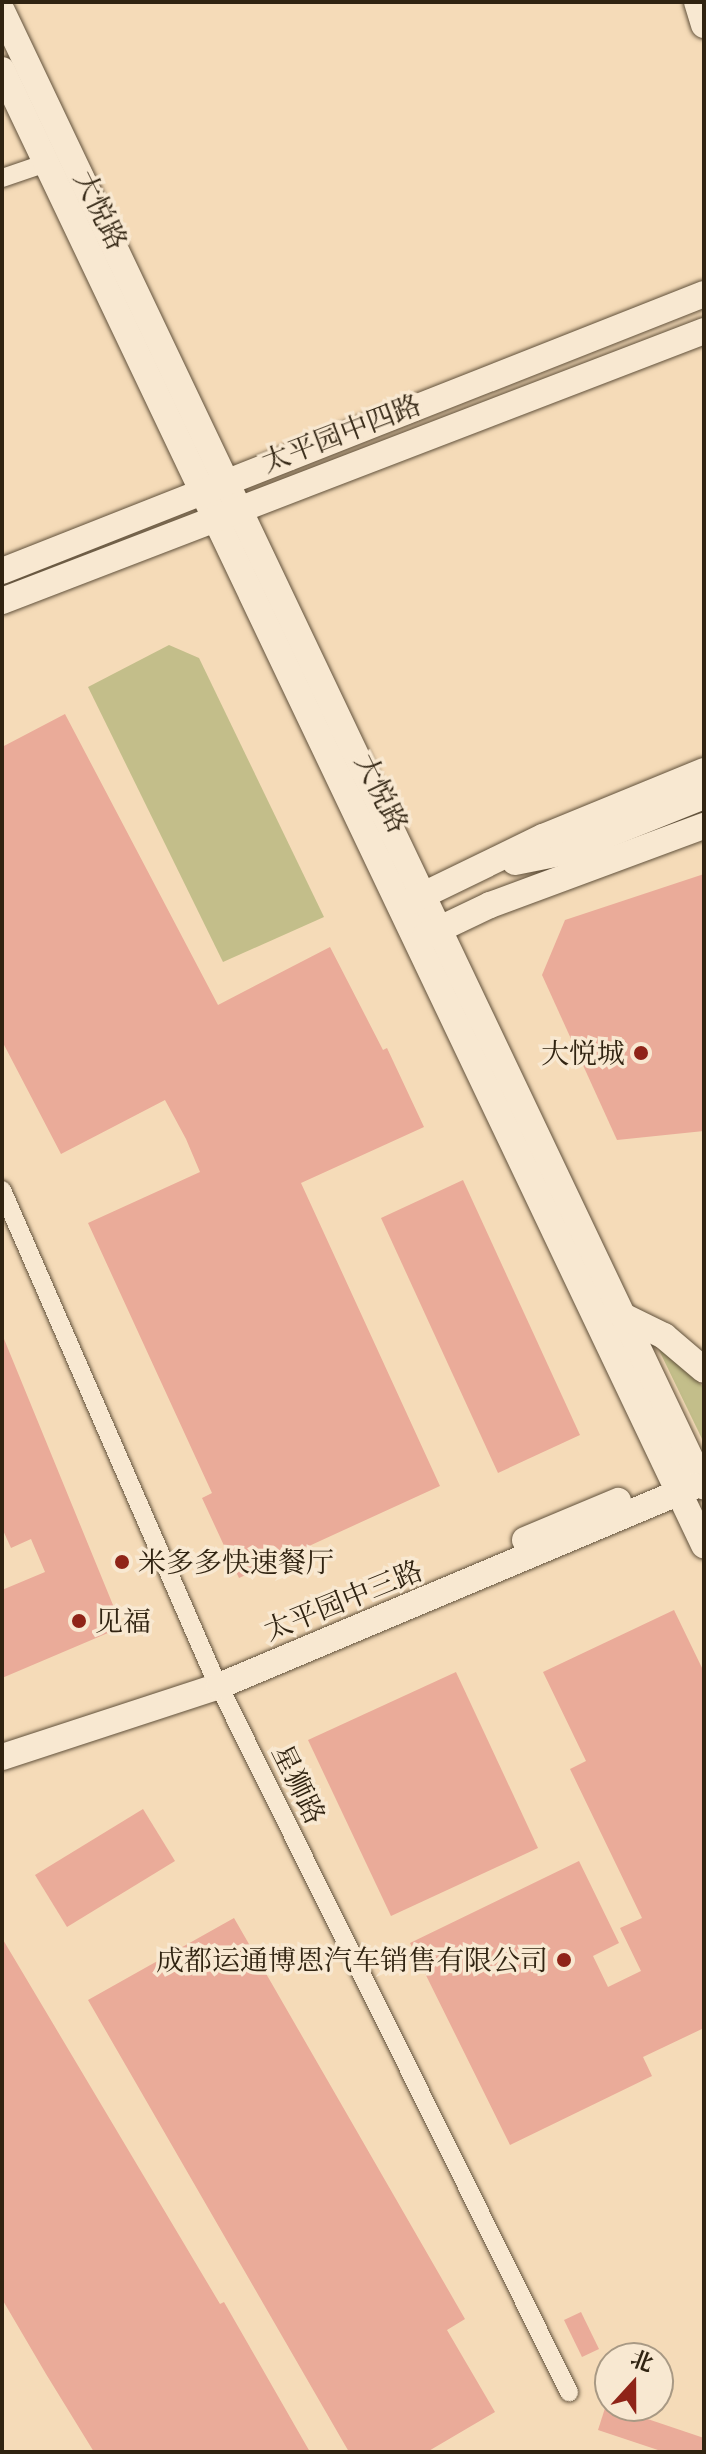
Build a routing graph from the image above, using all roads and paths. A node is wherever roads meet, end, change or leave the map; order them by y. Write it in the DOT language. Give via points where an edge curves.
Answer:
graph roads {
  1 [pos="697,2"];
  2 [pos="2,11"];
  3 [pos="704,25"];
  4 [pos="2,70"];
  5 [pos="43,164"];
  6 [pos="2,178"];
  7 [pos="704,294"];
  8 [pos="704,331"];
  9 [pos="233,494"];
  10 [pos="207,504"];
  11 [pos="2,571"];
  12 [pos="2,601"];
  13 [pos="704,771"];
  14 [pos="704,796"];
  15 [pos="704,826"];
  16 [pos="565,852"];
  17 [pos="477,870"];
  18 [pos="425,894"];
  19 [pos="490,905"];
  20 [pos="401,906"];
  21 [pos="440,929"];
  22 [pos="415,941"];
  23 [pos="2,1190"];
  24 [pos="623,1316"];
  25 [pos="704,1370"];
  26 [pos="690,1481"];
  27 [pos="704,1545"];
  28 [pos="216,1679"];
  29 [pos="2,1742"];
  30 [pos="2,1757"];
  31 [pos="569,2392"];
  1 -- 3 [label="street"];
  2 -- 9 [label="street"];
  4 -- 5 [label="street, 大悦路"];
  5 -- 6 [label="street"];
  5 -- 10 [label="street, 大悦路"];
  7 -- 9 [label="street"];
  8 -- 9 [label="street, 太平园中四路"];
  9 -- 10 [label="street, 太平园中四路"];
  9 -- 18 [label="street"];
  10 -- 11 [label="street"];
  10 -- 12 [label="street, 太平园中四路"];
  10 -- 20 [label="street, 大悦路"];
  13 -- 17 [label="street"];
  14 -- 16 [label="street"];
  15 -- 19 [label="street"];
  16 -- 17 [label="street"];
  16 -- 19 [label="street"];
  17 -- 18 [label="street"];
  18 -- 20 [label="street"];
  18 -- 21 [label="street"];
  19 -- 21 [label="street"];
  20 -- 22 [label="street, 大悦路"];
  21 -- 22 [label="street"];
  21 -- 24 [label="street"];
  22 -- 26 [label="street, 大悦路"];
  23 -- 28 [label="street, 星狮路"];
  24 -- 25 [label="street" via="664,1336"];
  24 -- 26 [label="street"];
  26 -- 27 [label="street, 大悦路"];
  26 -- 28 [label="street, 太平园中三路"];
  28 -- 29 [label="street, 太平园中三路"];
  28 -- 30 [label="street, 太平园中三路"];
  28 -- 31 [label="street, 星狮路"];
}
